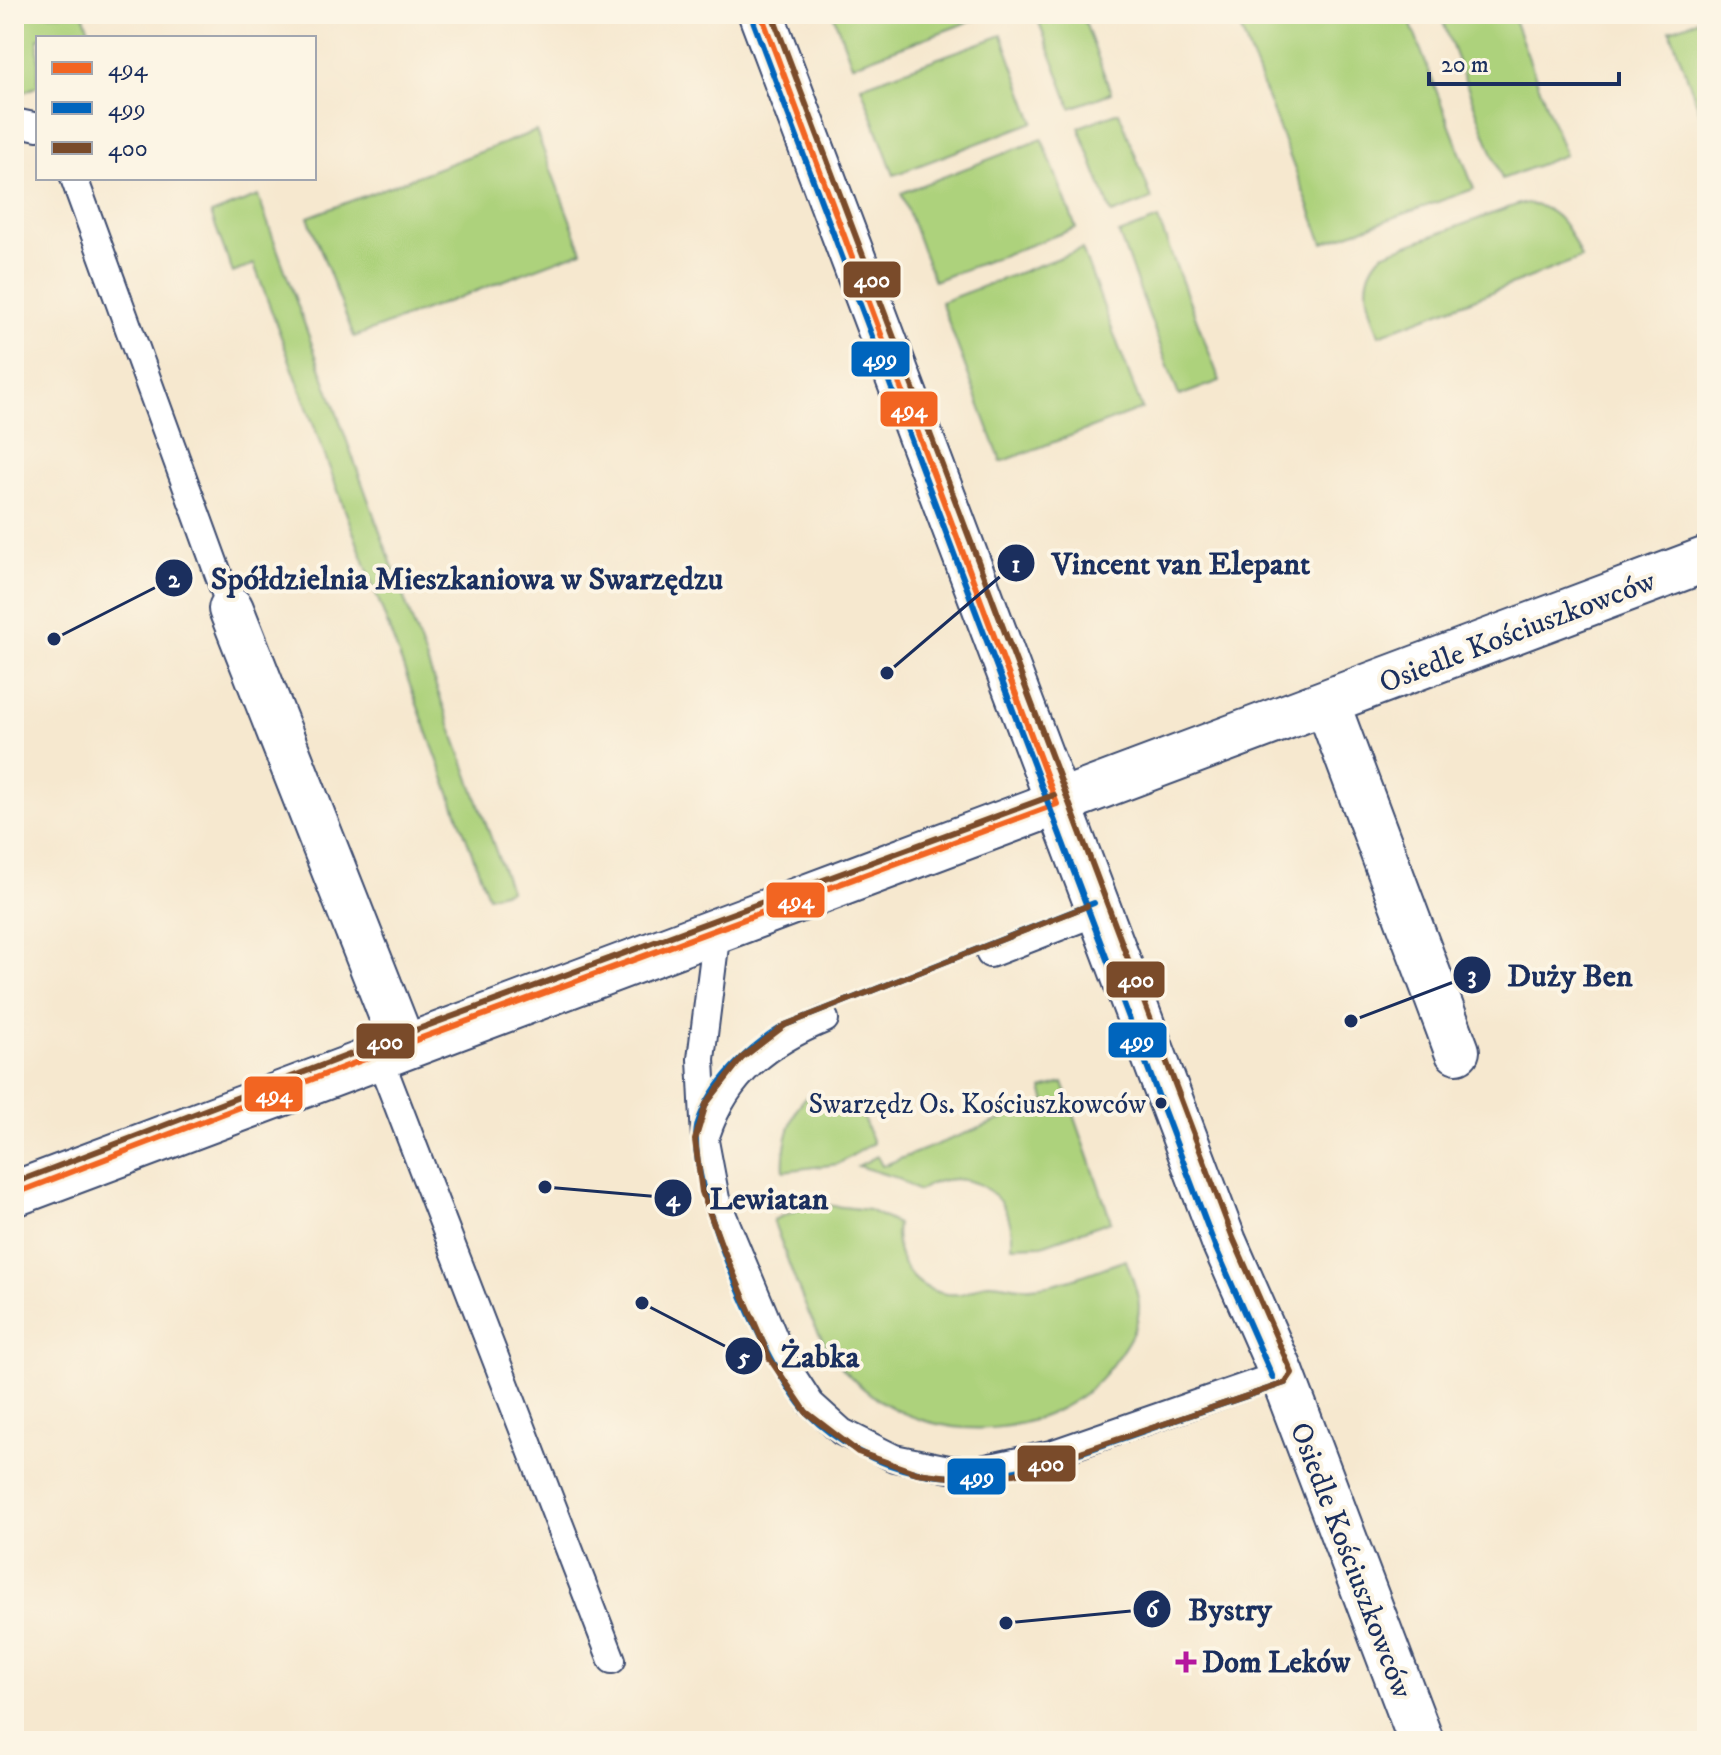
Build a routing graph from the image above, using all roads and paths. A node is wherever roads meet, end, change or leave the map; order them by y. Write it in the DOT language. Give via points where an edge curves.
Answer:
graph roads {
  1 [pos="761,14"];
  2 [pos="14,122"];
  3 [pos="36,127"];
  4 [pos="75,180"];
  5 [pos="1707,559"];
  6 [pos="231,609"];
  7 [pos="1327,703"];
  8 [pos="1057,804"];
  9 [pos="1098,912"];
  10 [pos="717,930"];
  11 [pos="990,954"];
  12 [pos="825,1019"];
  13 [pos="391,1050"];
  14 [pos="1457,1051"];
  15 [pos="705,1141"];
  16 [pos="14,1194"];
  17 [pos="1282,1374"];
  18 [pos="612,1660"];
  19 [pos="1421,1741"];
  1 -- 8 [label="street, Osiedle Kościuszkowców"];
  2 -- 3 [label="lane"];
  4 -- 6 [label="lane"];
  5 -- 7 [label="street, Osiedle Kościuszkowców"];
  6 -- 13 [label="street"];
  7 -- 8 [label="street, Osiedle Kościuszkowców"];
  7 -- 14 [label="street"];
  8 -- 9 [label="street, Osiedle Kościuszkowców"];
  8 -- 10 [label="street, Osiedle Kościuszkowców"];
  9 -- 11 [label="lane"];
  9 -- 17 [label="street, Osiedle Kościuszkowców" via="1224,1242"];
  10 -- 13 [label="street, Osiedle Kościuszkowców"];
  10 -- 15 [label="lane" via="701,1048"];
  12 -- 15 [label="lane" via="789,1034 754,1059 729,1090"];
  13 -- 16 [label="street, Osiedle Kościuszkowców"];
  13 -- 18 [label="lane"];
  15 -- 17 [label="lane" via="721,1215 793,1379 842,1432 894,1458 949,1469 1013,1464"];
  17 -- 19 [label="street, Osiedle Kościuszkowców"];
}
